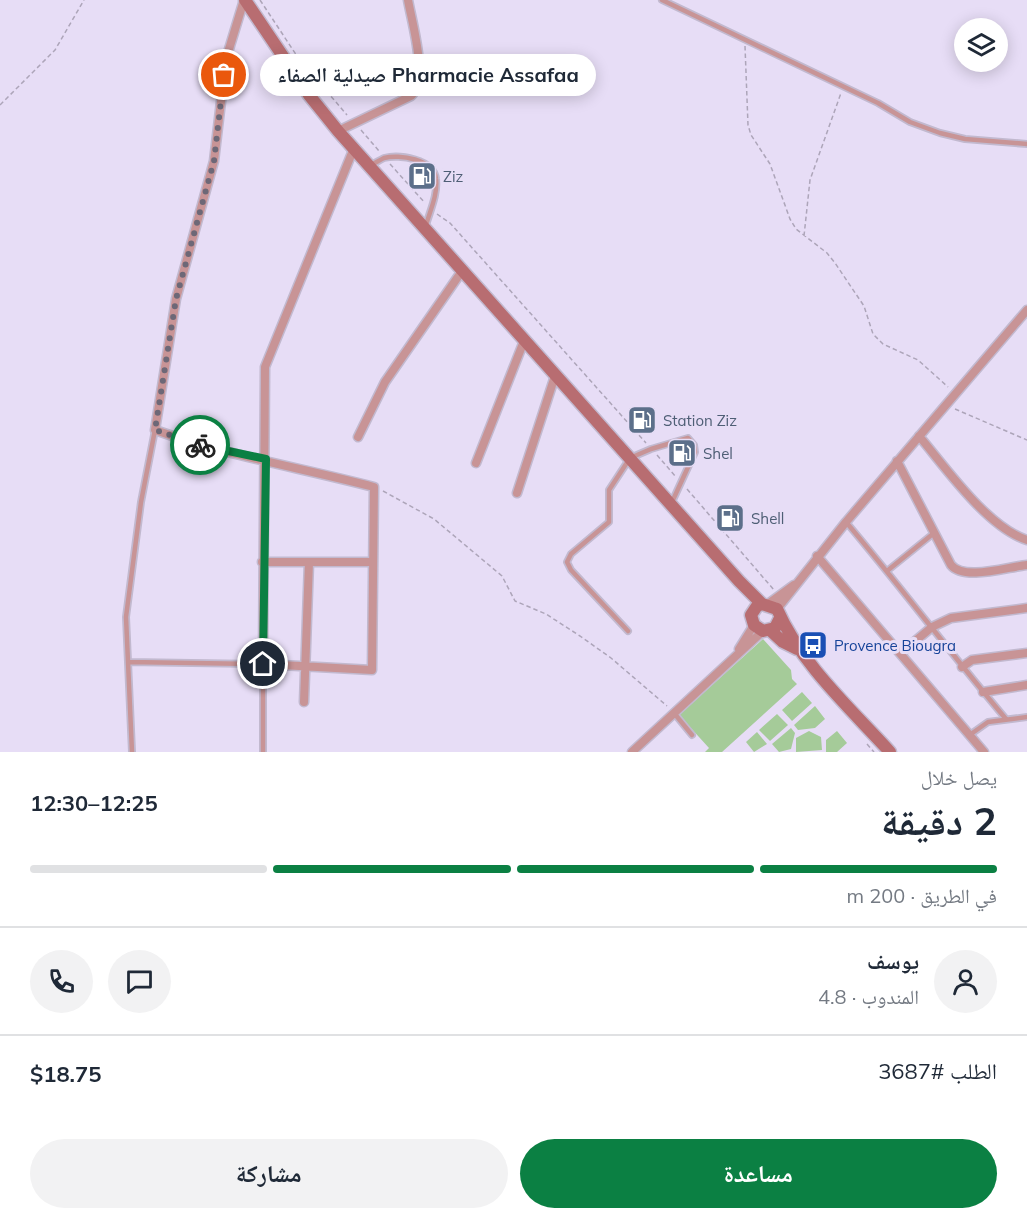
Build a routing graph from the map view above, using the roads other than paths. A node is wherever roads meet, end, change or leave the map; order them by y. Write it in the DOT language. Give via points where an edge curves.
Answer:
graph roads {
  1 [pos="244,0"];
  2 [pos="408,0"];
  3 [pos="662,0"];
  4 [pos="338,131"];
  5 [pos="1027,144"];
  6 [pos="354,148"];
  7 [pos="369,166"];
  8 [pos="425,229"];
  9 [pos="462,270"];
  10 [pos="1027,310"];
  11 [pos="524,341"];
  12 [pos="555,376"];
  13 [pos="155,430"];
  14 [pos="358,436"];
  15 [pos="919,436"];
  16 [pos="266,459"];
  17 [pos="630,459"];
  18 [pos="897,461"];
  19 [pos="476,463"];
  20 [pos="517,493"];
  21 [pos="671,504"];
  22 [pos="846,522"];
  23 [pos="934,532"];
  24 [pos="1027,540"];
  25 [pos="817,556"];
  26 [pos="262,562"];
  27 [pos="309,562"];
  28 [pos="374,562"];
  29 [pos="1027,565"];
  30 [pos="887,571"];
  31 [pos="795,585"];
  32 [pos="1027,608"];
  33 [pos="768,609"];
  34 [pos="932,627"];
  35 [pos="762,629"];
  36 [pos="628,631"];
  37 [pos="797,649"];
  38 [pos="1027,652"];
  39 [pos="901,653"];
  40 [pos="128,662"];
  41 [pos="263,664"];
  42 [pos="306,666"];
  43 [pos="962,667"];
  44 [pos="1027,685"];
  45 [pos="983,692"];
  46 [pos="304,702"];
  47 [pos="674,713"];
  48 [pos="1027,717"];
  49 [pos="1005,719"];
  50 [pos="971,734"];
  51 [pos="692,735"];
  52 [pos="132,752"];
  53 [pos="263,752"];
  54 [pos="632,752"];
  55 [pos="890,752"];
  56 [pos="984,752"];
  1 -- 4 [label="main road"];
  1 -- 13 [label="street" via="226,59 214,161 176,299"];
  2 -- 4 [label="street" via="420,69 418,88 411,96"];
  3 -- 5 [label="lane" via="910,122 965,139"];
  4 -- 6 [label="main road"];
  6 -- 7 [label="main road"];
  6 -- 16 [label="street" via="269,353 265,384"];
  7 -- 8 [label="main road"];
  7 -- 8 [label="lane" via="385,158 405,158 433,171 436,186"];
  8 -- 9 [label="main road"];
  9 -- 11 [label="main road"];
  9 -- 14 [label="street" via="385,382"];
  10 -- 15 [label="street"];
  11 -- 12 [label="main road"];
  11 -- 19 [label="street"];
  12 -- 17 [label="main road"];
  12 -- 20 [label="street"];
  13 -- 16 [label="street"];
  13 -- 40 [label="lane" via="126,617"];
  15 -- 18 [label="street"];
  15 -- 24 [label="street" via="990,516"];
  16 -- 26 [label="street"];
  16 -- 28 [label="street" via="374,487"];
  17 -- 21 [label="main road"];
  17 -- 21 [label="lane" via="684,438 691,440 695,452"];
  17 -- 36 [label="lane" via="609,490 609,522 571,554 567,562"];
  18 -- 22 [label="street"];
  18 -- 23 [label="street"];
  21 -- 33 [label="main road"];
  22 -- 25 [label="street"];
  22 -- 30 [label="lane"];
  23 -- 29 [label="street" via="951,565 960,573"];
  23 -- 30 [label="lane"];
  25 -- 31 [label="street"];
  25 -- 39 [label="street"];
  26 -- 27 [label="street"];
  26 -- 41 [label="street"];
  27 -- 28 [label="street"];
  27 -- 42 [label="street"];
  28 -- 42 [label="street" via="372,670"];
  30 -- 34 [label="lane"];
  31 -- 33 [label="street"];
  31 -- 33 [label="street" via="778,595"];
  32 -- 34 [label="street" via="956,616"];
  33 -- 35 [label="main road"];
  33 -- 35 [label="main road" via="752,620"];
  33 -- 37 [label="main road"];
  34 -- 39 [label="street"];
  34 -- 43 [label="lane"];
  35 -- 37 [label="main road"];
  35 -- 47 [label="street"];
  37 -- 55 [label="main road"];
  38 -- 43 [label="street" via="972,660"];
  39 -- 50 [label="street"];
  40 -- 41 [label="lane"];
  40 -- 52 [label="lane"];
  41 -- 42 [label="street"];
  41 -- 53 [label="lane"];
  42 -- 46 [label="street"];
  43 -- 45 [label="lane"];
  44 -- 45 [label="street"];
  45 -- 49 [label="lane"];
  47 -- 51 [label="lane"];
  47 -- 54 [label="street"];
  48 -- 49 [label="lane"];
  49 -- 50 [label="lane" via="988,722"];
  50 -- 56 [label="street"];
}
